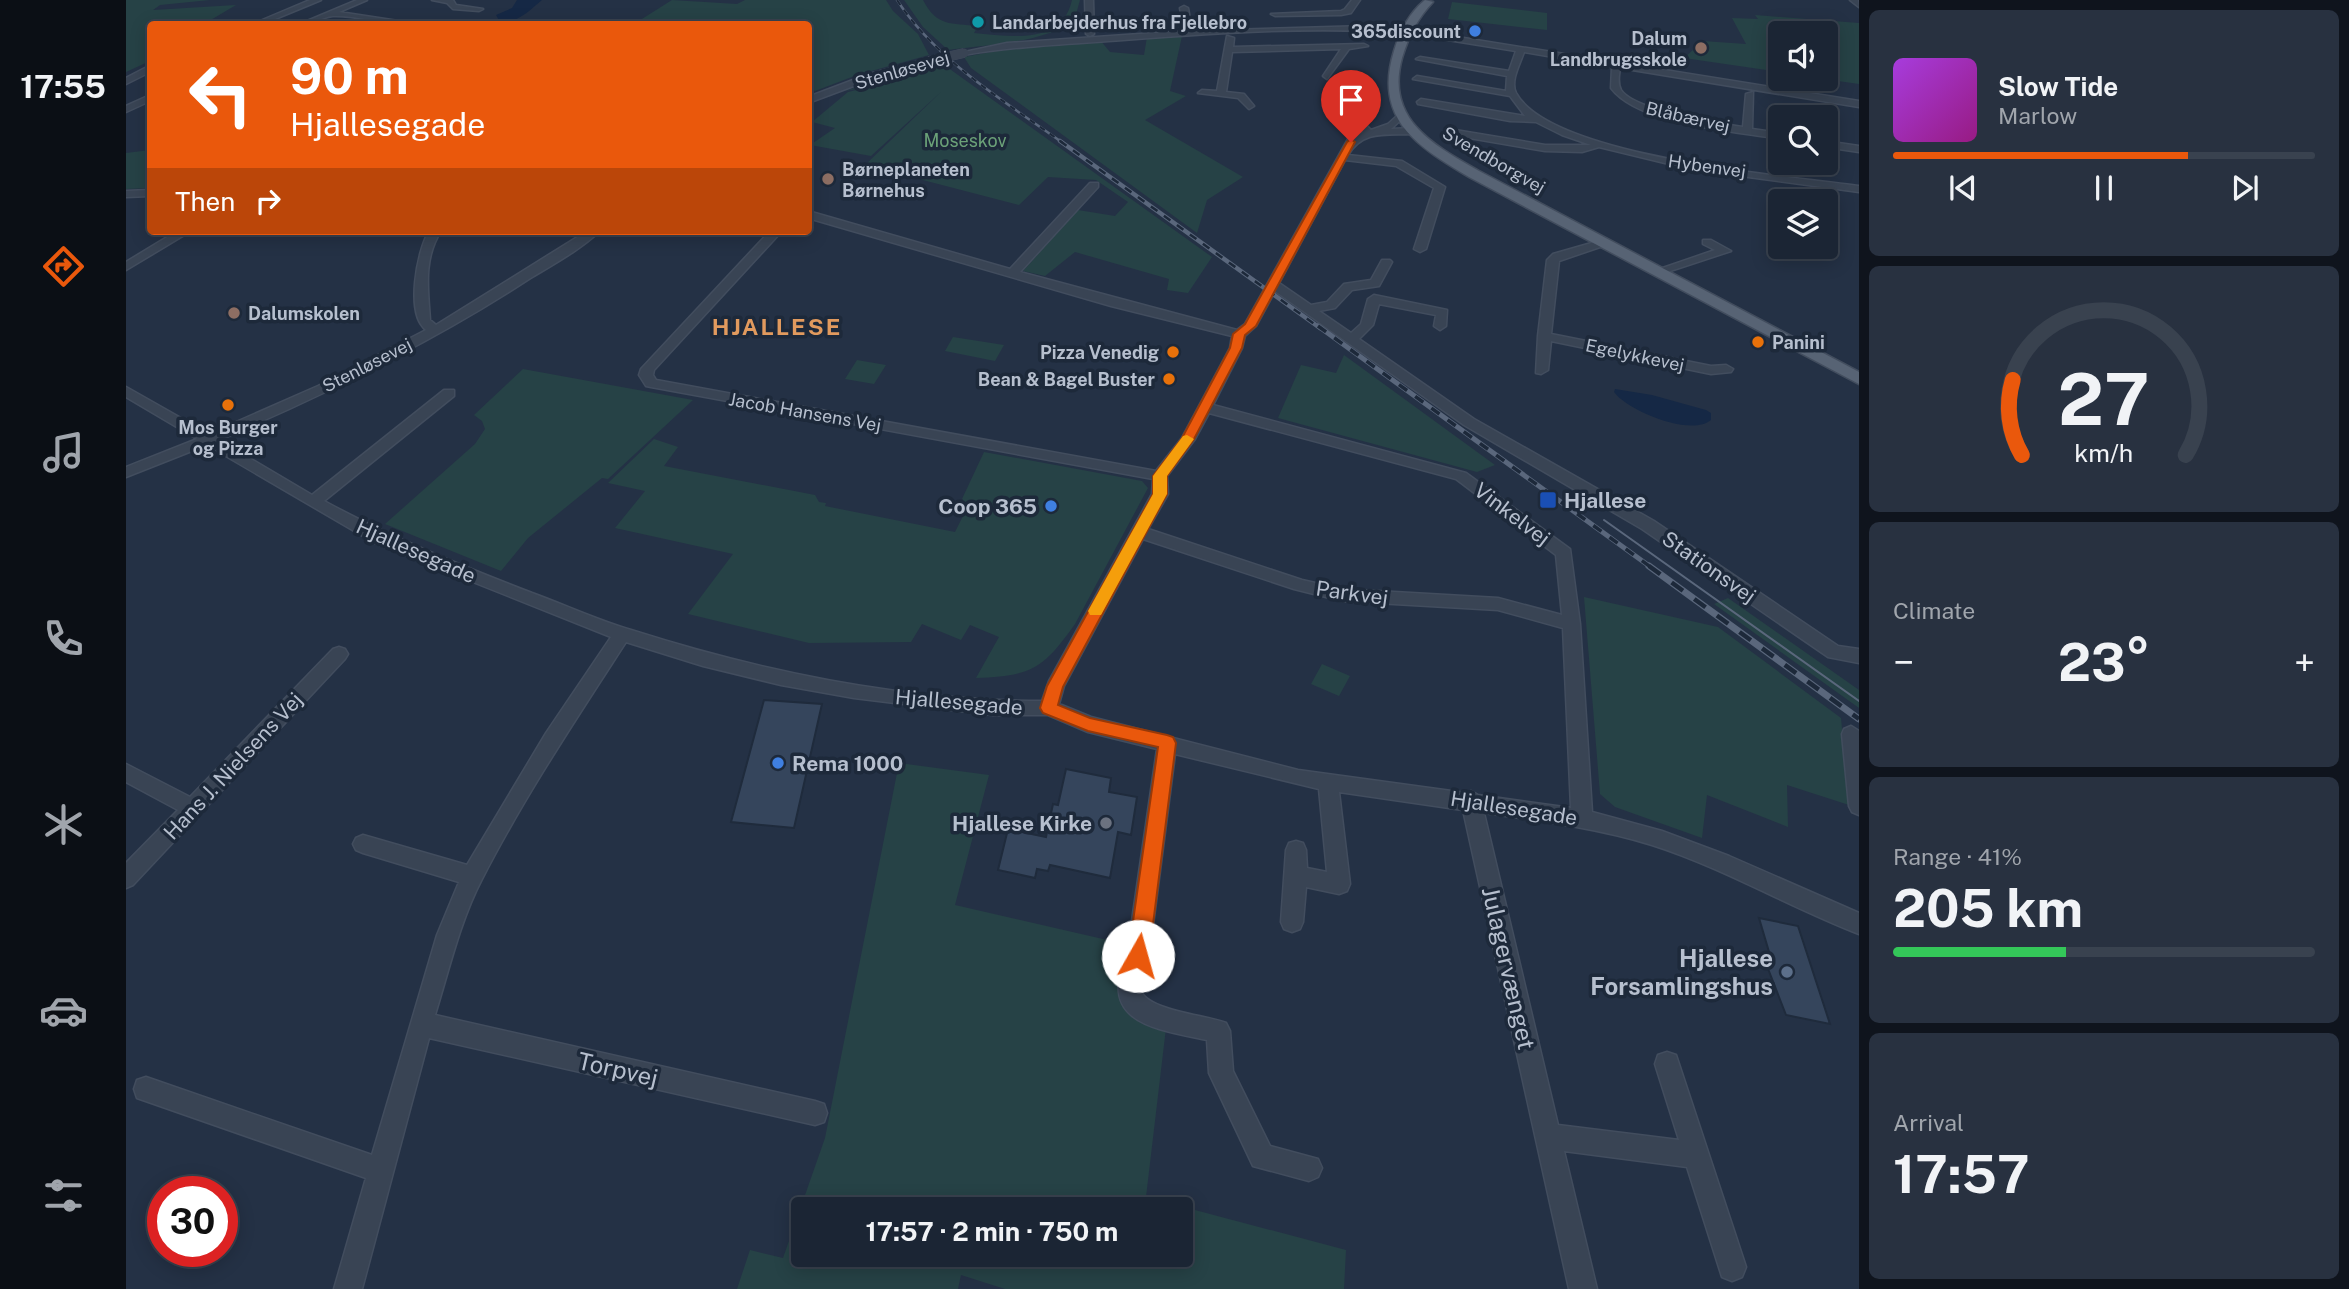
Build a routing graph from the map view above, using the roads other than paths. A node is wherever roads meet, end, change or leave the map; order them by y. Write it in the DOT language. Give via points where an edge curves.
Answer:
graph roads {
  1 [pos="317,0"];
  2 [pos="363,0"];
  3 [pos="436,0"];
  4 [pos="1356,0"];
  5 [pos="1854,0"];
  6 [pos="1428,1"];
  7 [pos="1089,3"];
  8 [pos="1859,5"];
  9 [pos="1184,8"];
  10 [pos="479,9"];
  11 [pos="333,14"];
  12 [pos="274,18"];
  13 [pos="266,21"];
  14 [pos="268,21"];
  15 [pos="313,21"];
  16 [pos="390,21"];
  17 [pos="1279,30"];
  18 [pos="1231,31"];
  19 [pos="1188,33"];
  20 [pos="1087,36"];
  21 [pos="1413,37"];
  22 [pos="1364,46"];
  23 [pos="1346,47"];
  24 [pos="1228,50"];
  25 [pos="1520,51"];
  26 [pos="1420,59"];
  27 [pos="1616,66"];
  28 [pos="147,72"];
  29 [pos="1513,74"];
  30 [pos="1327,76"];
  31 [pos="1417,79"];
  32 [pos="1391,82"];
  33 [pos="126,83"];
  34 [pos="1202,93"];
  35 [pos="1222,94"];
  36 [pos="1511,94"];
  37 [pos="1750,94"];
  38 [pos="147,97"];
  39 [pos="812,98"];
  40 [pos="1420,102"];
  41 [pos="1859,104"];
  42 [pos="1367,105"];
  43 [pos="1249,106"];
  44 [pos="126,109"];
  45 [pos="1399,117"];
  46 [pos="1535,118"];
  47 [pos="1747,130"];
  48 [pos="1412,131"];
  49 [pos="1449,131"];
  50 [pos="1369,132"];
  51 [pos="1768,134"];
  52 [pos="1597,145"];
  53 [pos="1838,146"];
  54 [pos="1859,149"];
  55 [pos="1342,157"];
  56 [pos="1094,185"];
  57 [pos="1859,189"];
  58 [pos="147,193"];
  59 [pos="126,194"];
  60 [pos="812,215"];
  61 [pos="178,235"];
  62 [pos="433,235"];
  63 [pos="588,235"];
  64 [pos="772,235"];
  65 [pos="1407,239"];
  66 [pos="1707,242"];
  67 [pos="1602,243"];
  68 [pos="1386,262"];
  69 [pos="126,267"];
  70 [pos="1657,272"];
  71 [pos="1012,274"];
  72 [pos="1273,284"];
  73 [pos="1308,309"];
  74 [pos="1440,326"];
  75 [pos="436,331"];
  76 [pos="1239,334"];
  77 [pos="1544,336"];
  78 [pos="1351,340"];
  79 [pos="1726,369"];
  80 [pos="1541,370"];
  81 [pos="1859,379"];
  82 [pos="126,391"];
  83 [pos="449,393"];
  84 [pos="1204,407"];
  85 [pos="210,439"];
  86 [pos="126,472"];
  87 [pos="1160,476"];
  88 [pos="313,502"];
  89 [pos="1139,532"];
  90 [pos="1571,624"];
  91 [pos="622,634"];
  92 [pos="339,654"];
  93 [pos="1857,656"];
  94 [pos="1049,708"];
  95 [pos="1851,734"];
  96 [pos="1167,743"];
  97 [pos="126,772"];
  98 [pos="1328,783"];
  99 [pos="1471,800"];
  100 [pos="1859,806"];
  101 [pos="193,808"];
  102 [pos="1582,818"];
  103 [pos="363,844"];
  104 [pos="1296,850"];
  105 [pos="1296,875"];
  106 [pos="472,876"];
  107 [pos="126,878"];
  108 [pos="1293,922"];
  109 [pos="1859,925"];
  110 [pos="421,1024"];
  111 [pos="1667,1064"];
  112 [pos="146,1088"];
  113 [pos="815,1113"];
  114 [pos="1548,1136"];
  115 [pos="1696,1155"];
  116 [pos="1309,1168"];
  117 [pos="379,1170"];
  118 [pos="1732,1267"];
  119 [pos="348,1289"];
  120 [pos="1583,1289"];
  1 -- 12 [label="street"];
  2 -- 11 [label="street"];
  3 -- 10 [label="street"];
  4 -- 17 [label="street" via="1348,11 1341,12 1273,11"];
  5 -- 8 [label="street"];
  6 -- 21 [label="main road"];
  6 -- 21 [label="main road" via="1417,13"];
  7 -- 20 [label="street"];
  9 -- 19 [label="street"];
  11 -- 15 [label="street"];
  11 -- 16 [label="street"];
  12 -- 13 [label="street"];
  12 -- 14 [label="street"];
  17 -- 18 [label="street, Stenløsevej"];
  17 -- 21 [label="street, Stenløsevej" via="1354,29"];
  18 -- 19 [label="street, Stenløsevej"];
  18 -- 24 [label="street"];
  19 -- 20 [label="street, Stenløsevej"];
  20 -- 39 [label="street, Stenløsevej, bridge" via="964,53 854,82"];
  21 -- 25 [label="street, Stenløsevej"];
  21 -- 32 [label="main road" via="1405,63"];
  21 -- 32 [label="main road" via="1392,67"];
  22 -- 23 [label="street"];
  23 -- 24 [label="street"];
  23 -- 30 [label="street"];
  24 -- 35 [label="street"];
  25 -- 27 [label="street, Stenløsevej"];
  25 -- 29 [label="street"];
  26 -- 29 [label="street"];
  27 -- 41 [label="street, Stenløsevej"];
  27 -- 47 [label="street, Blåbærvej" via="1615,88 1634,104 1675,118"];
  28 -- 33 [label="street"];
  29 -- 36 [label="street"];
  31 -- 36 [label="street"];
  32 -- 45 [label="main road, Svendborgvej"];
  34 -- 35 [label="street"];
  35 -- 43 [label="street" via="1241,96"];
  36 -- 46 [label="street, Hybenvej"];
  37 -- 47 [label="street, Blåbærvej"];
  38 -- 44 [label="street"];
  40 -- 46 [label="street, Hybenvej"];
  42 -- 50 [label="street" via="1359,124"];
  45 -- 48 [label="main road, Svendborgvej"];
  45 -- 50 [label="street" via="1391,126"];
  46 -- 52 [label="street, Hybenvej"];
  47 -- 51 [label="street, Blåbærvej"];
  48 -- 50 [label="street"];
  48 -- 67 [label="main road, Svendborgvej" via="1455,164"];
  49 -- 52 [label="street, Hybenvej" via="1516,144 1571,149"];
  50 -- 55 [label="street" via="1353,139"];
  52 -- 57 [label="street, Hybenvej" via="1661,160"];
  53 -- 54 [label="street"];
  55 -- 65 [label="street" via="1398,163 1440,187 1421,245"];
  55 -- 72 [label="street"];
  56 -- 71 [label="street"];
  58 -- 59 [label="street"];
  60 -- 71 [label="street"];
  61 -- 69 [label="street"];
  62 -- 75 [label="street" via="421,266 424,320"];
  63 -- 75 [label="street, Stenløsevej"];
  64 -- 87 [label="street, Jacob Hansens Vej" via="648,369 651,383"];
  66 -- 70 [label="street" via="1725,251"];
  67 -- 70 [label="main road, Svendborgvej"];
  67 -- 77 [label="street" via="1553,260"];
  68 -- 73 [label="street" via="1375,283 1348,287 1331,305"];
  70 -- 81 [label="main road, Svendborgvej"];
  71 -- 76 [label="street"];
  72 -- 73 [label="street, Stationsvej"];
  72 -- 76 [label="street" via="1250,326"];
  73 -- 78 [label="street, Stationsvej"];
  74 -- 78 [label="street" via="1443,313 1374,299 1367,325"];
  75 -- 85 [label="street, Stenløsevej"];
  76 -- 84 [label="street"];
  77 -- 79 [label="street, Egelykkevej" via="1711,370"];
  77 -- 80 [label="street"];
  78 -- 93 [label="street, Stationsvej" via="1469,422 1648,525 1828,648 1840,655"];
  82 -- 85 [label="street, Hjallesegade"];
  83 -- 88 [label="street"];
  84 -- 87 [label="street" via="1188,439"];
  84 -- 90 [label="street, Vinkelvej" via="1461,476 1563,553"];
  85 -- 86 [label="street, Stenløsevej"];
  85 -- 88 [label="street, Hjallesegade"];
  87 -- 89 [label="street" via="1160,494"];
  88 -- 91 [label="street, Hjallesegade" via="422,557"];
  89 -- 90 [label="street, Parkvej" via="1342,595 1498,604"];
  89 -- 94 [label="street" via="1055,686"];
  90 -- 102 [label="street, Vinkelvej"];
  91 -- 94 [label="street, Hjallesegade" via="739,668 842,689 993,708"];
  91 -- 106 [label="street" via="509,809"];
  92 -- 101 [label="street, Hans J. Nielsens Vej"];
  94 -- 96 [label="street, Hjallesegade" via="1088,724"];
  95 -- 100 [label="street"];
  96 -- 98 [label="street, Hjallesegade"];
  96 -- 116 [label="street" via="1138,956 1128,972 1131,1004 1146,1013 1218,1031 1221,1073 1262,1157"];
  97 -- 101 [label="street"];
  98 -- 99 [label="street, Hjallesegade"];
  98 -- 105 [label="street" via="1339,884"];
  99 -- 102 [label="street, Hjallesegade"];
  99 -- 114 [label="street, Julagervænget"];
  101 -- 107 [label="street, Hans J. Nielsens Vej"];
  102 -- 109 [label="street, Hjallesegade" via="1655,837"];
  103 -- 106 [label="street"];
  104 -- 105 [label="street"];
  105 -- 108 [label="street"];
  106 -- 110 [label="street"];
  110 -- 113 [label="street, Torpvej"];
  110 -- 117 [label="street"];
  111 -- 115 [label="street"];
  112 -- 117 [label="street"];
  114 -- 115 [label="street"];
  114 -- 120 [label="street, Julagervænget"];
  115 -- 118 [label="street"];
  117 -- 119 [label="street"];
}
